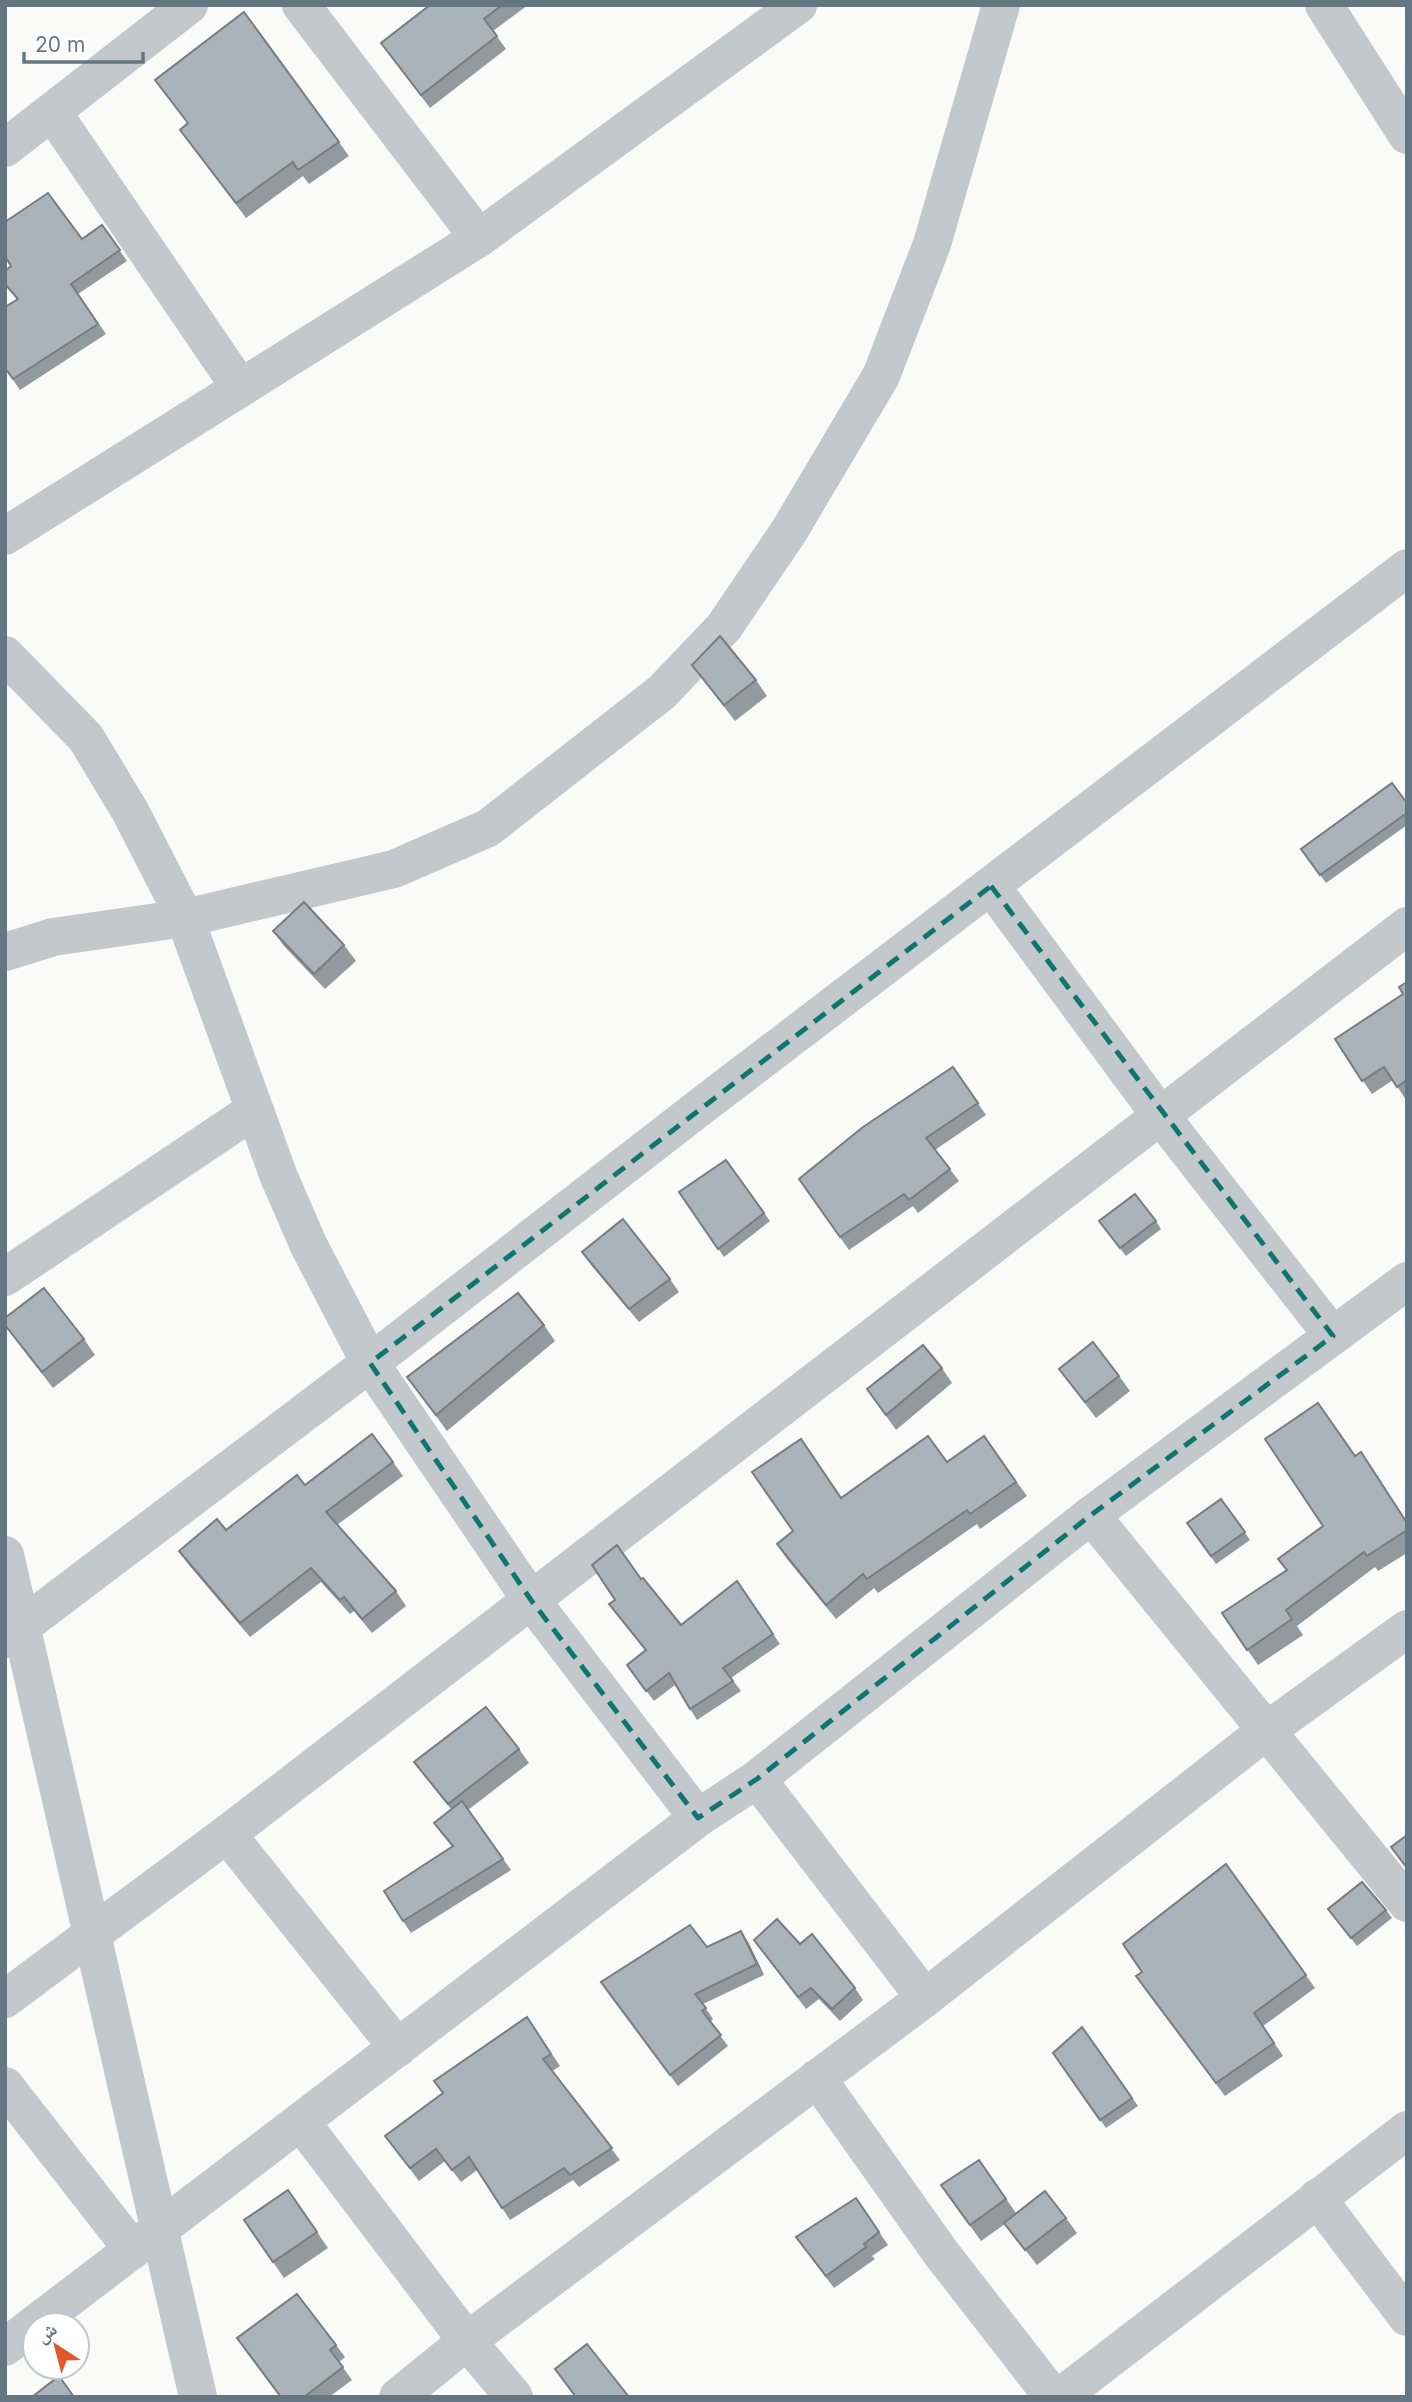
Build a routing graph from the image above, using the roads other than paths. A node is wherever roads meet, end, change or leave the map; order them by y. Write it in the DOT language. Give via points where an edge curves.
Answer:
graph roads {
  1 [pos="189,5"];
  2 [pos="301,5"];
  3 [pos="798,5"];
  4 [pos="1001,5"];
  5 [pos="1324,5"];
  6 [pos="53,113"];
  7 [pos="1407,135"];
  8 [pos="5,148"];
  9 [pos="479,238"];
  10 [pos="239,386"];
  11 [pos="5,536"];
  12 [pos="1407,568"];
  13 [pos="5,655"];
  14 [pos="991,886"];
  15 [pos="186,918"];
  16 [pos="1407,926"];
  17 [pos="5,952"];
  18 [pos="253,1111"];
  19 [pos="1160,1115"];
  20 [pos="5,1277"];
  21 [pos="1407,1281"];
  22 [pos="1333,1336"];
  23 [pos="370,1363"];
  24 [pos="1091,1515"];
  25 [pos="5,1555"];
  26 [pos="531,1600"];
  27 [pos="1407,1629"];
  28 [pos="14,1632"];
  29 [pos="1266,1731"];
  30 [pos="757,1779"];
  31 [pos="698,1818"];
  32 [pos="227,1834"];
  33 [pos="1407,1903"];
  34 [pos="94,1934"];
  35 [pos="925,1998"];
  36 [pos="5,1999"];
  37 [pos="398,2048"];
  38 [pos="817,2078"];
  39 [pos="5,2086"];
  40 [pos="301,2122"];
  41 [pos="1407,2130"];
  42 [pos="1317,2199"];
  43 [pos="147,2240"];
  44 [pos="1407,2317"];
  45 [pos="467,2341"];
  46 [pos="5,2347"];
  47 [pos="198,2397"];
  48 [pos="398,2397"];
  49 [pos="514,2397"];
  50 [pos="1053,2397"];
  51 [pos="1060,2397"];
  1 -- 6 [label="street"];
  2 -- 9 [label="street"];
  3 -- 9 [label="street"];
  4 -- 15 [label="street" via="932,244 881,376 789,531 724,627 662,692 488,828 394,869"];
  5 -- 7 [label="street"];
  6 -- 8 [label="street"];
  6 -- 10 [label="street"];
  9 -- 10 [label="street"];
  10 -- 11 [label="street"];
  12 -- 14 [label="street"];
  13 -- 15 [label="street" via="86,738"];
  14 -- 19 [label="street"];
  14 -- 23 [label="street"];
  15 -- 17 [label="street" via="53,937"];
  15 -- 18 [label="street"];
  16 -- 19 [label="street"];
  18 -- 20 [label="street"];
  18 -- 23 [label="street" via="309,1246"];
  19 -- 22 [label="street"];
  19 -- 26 [label="street"];
  21 -- 22 [label="street"];
  22 -- 24 [label="street"];
  23 -- 26 [label="street"];
  23 -- 28 [label="street"];
  24 -- 29 [label="street"];
  24 -- 30 [label="street"];
  25 -- 28 [label="street"];
  26 -- 31 [label="street"];
  26 -- 32 [label="street"];
  27 -- 29 [label="street"];
  28 -- 34 [label="street"];
  29 -- 33 [label="street"];
  29 -- 35 [label="street"];
  30 -- 31 [label="street"];
  30 -- 35 [label="street"];
  31 -- 37 [label="street"];
  32 -- 34 [label="street"];
  32 -- 37 [label="street"];
  34 -- 36 [label="street"];
  34 -- 43 [label="street"];
  35 -- 38 [label="street"];
  37 -- 40 [label="street"];
  38 -- 45 [label="street"];
  38 -- 50 [label="street" via="941,2253"];
  39 -- 43 [label="street"];
  40 -- 43 [label="street"];
  40 -- 45 [label="street"];
  41 -- 42 [label="street"];
  42 -- 44 [label="street"];
  42 -- 51 [label="street"];
  43 -- 46 [label="street"];
  43 -- 47 [label="street"];
  45 -- 48 [label="street"];
  45 -- 49 [label="street"];
}
